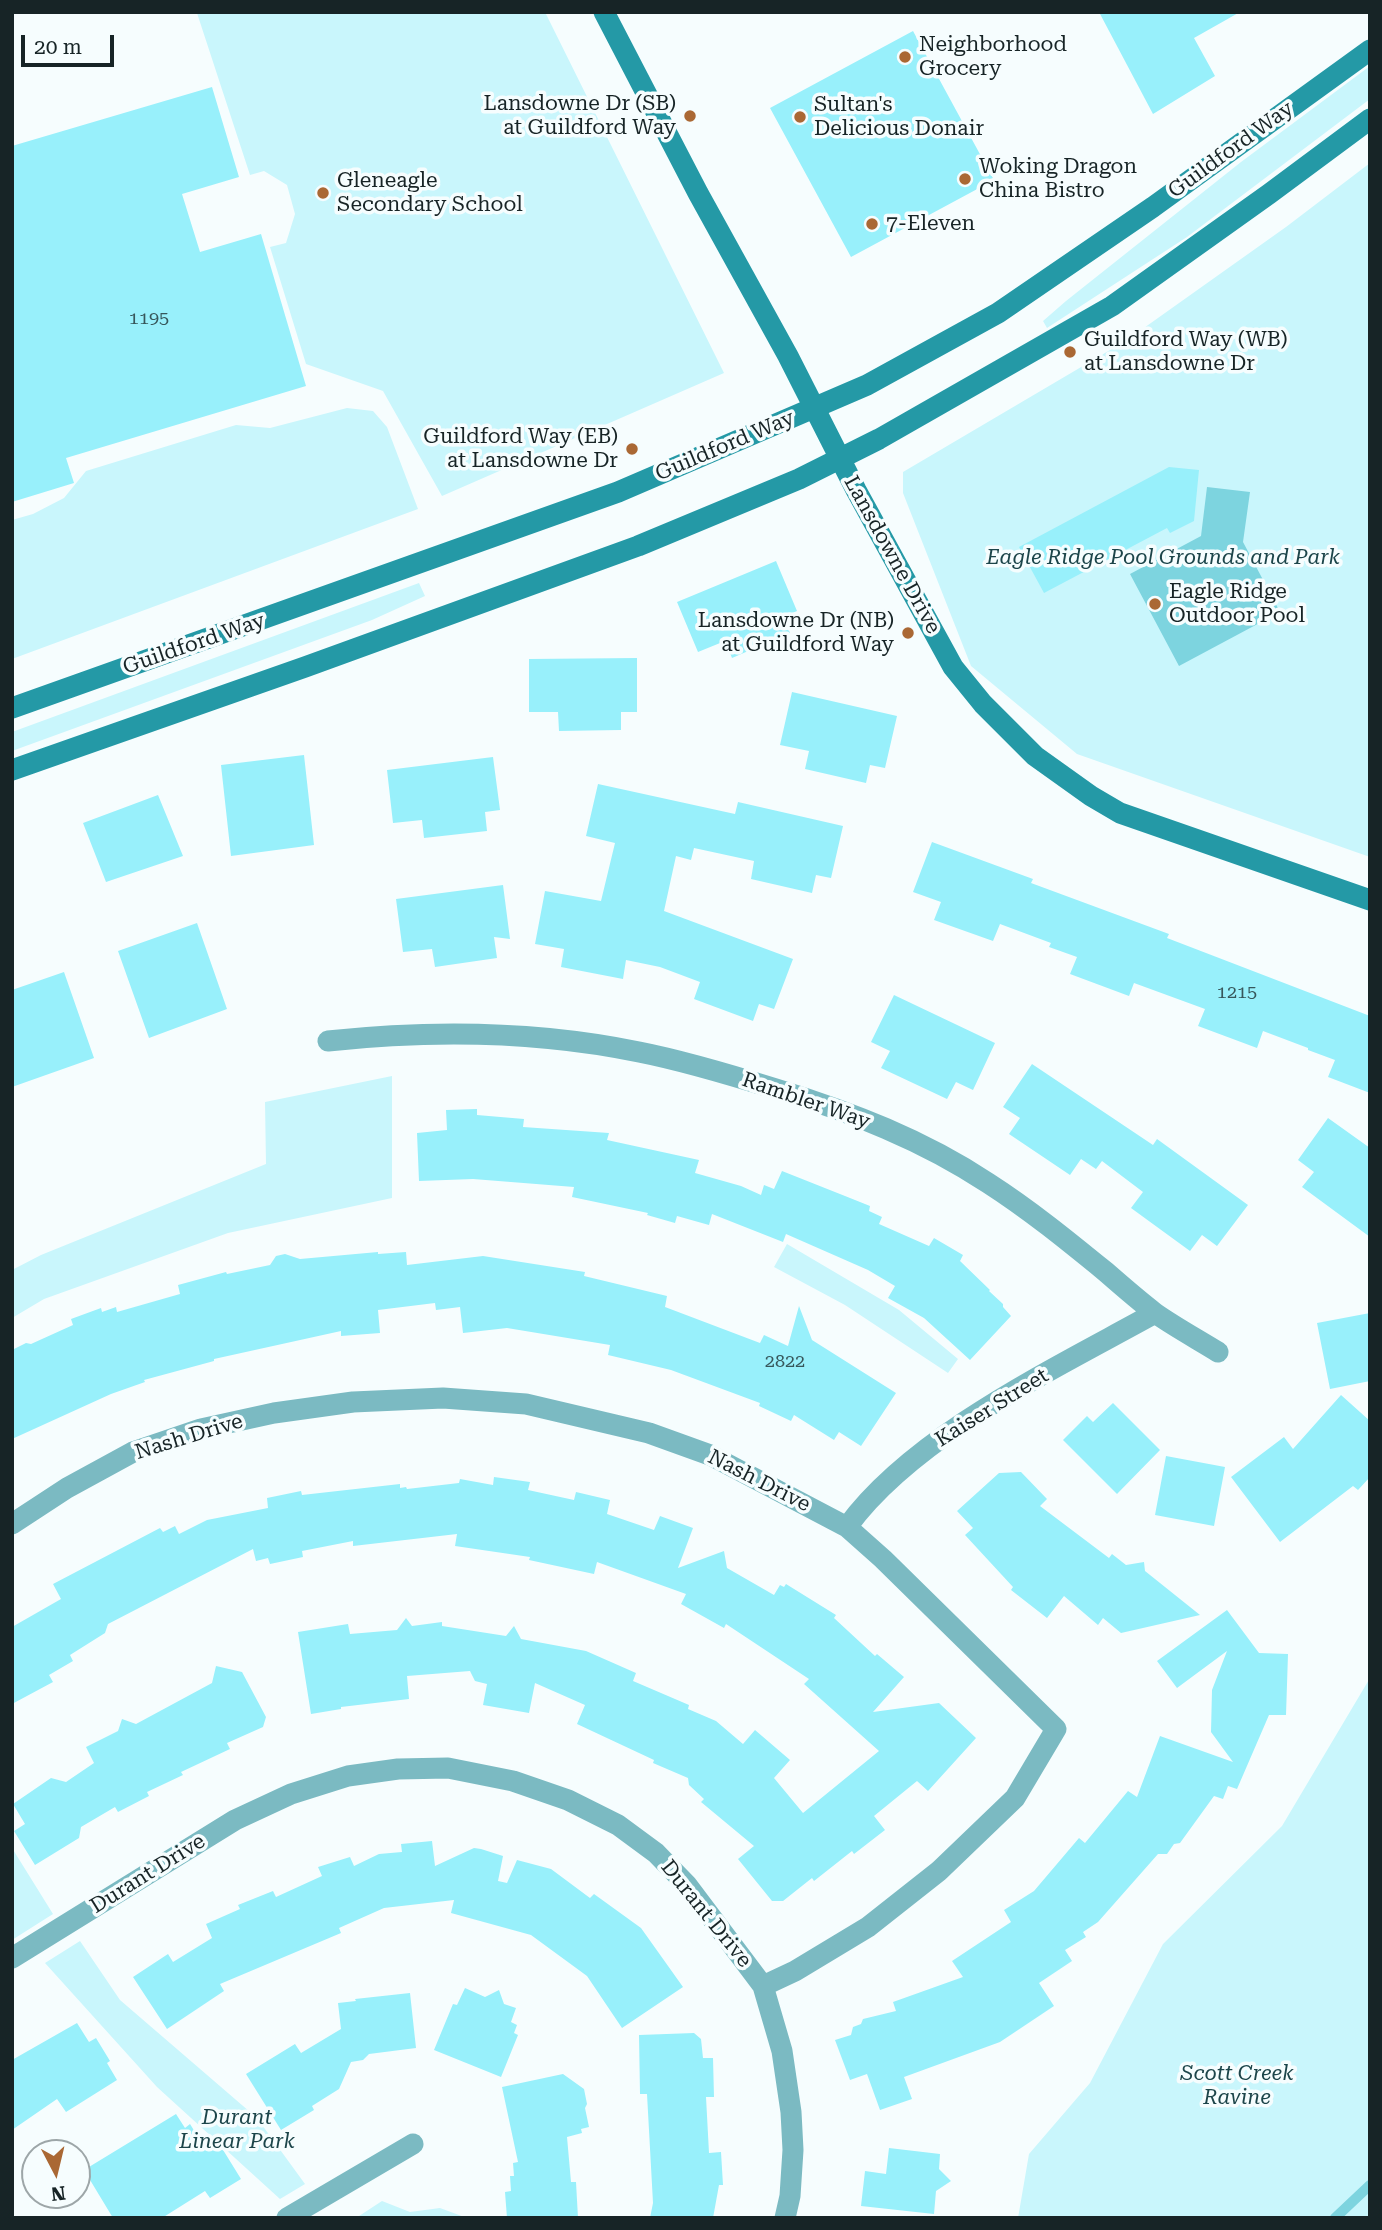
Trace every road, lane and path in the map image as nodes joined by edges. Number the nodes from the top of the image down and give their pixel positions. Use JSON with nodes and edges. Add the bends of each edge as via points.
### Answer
{"nodes":[{"id":1,"x":604,"y":12,"type":"edge"},
{"id":2,"x":1370,"y":50,"type":"edge"},
{"id":3,"x":1370,"y":119,"type":"edge"},
{"id":4,"x":814,"y":408,"type":"junction"},
{"id":5,"x":839,"y":459,"type":"junction"},
{"id":6,"x":12,"y":708,"type":"edge"},
{"id":7,"x":12,"y":770,"type":"edge"},
{"id":8,"x":1370,"y":900,"type":"edge"},
{"id":9,"x":328,"y":1041,"type":"dead end"},
{"id":10,"x":1156,"y":1313,"type":"junction"},
{"id":11,"x":1218,"y":1352,"type":"dead end"},
{"id":12,"x":12,"y":1524,"type":"edge"},
{"id":13,"x":847,"y":1527,"type":"junction"},
{"id":14,"x":12,"y":1958,"type":"edge"},
{"id":15,"x":763,"y":1986,"type":"junction"},
{"id":16,"x":413,"y":2144,"type":"dead end"},
{"id":17,"x":287,"y":2218,"type":"edge"},
{"id":18,"x":785,"y":2218,"type":"edge"}],
"edges":[{"from":1,"to":4,"type":"main road","name":"Lansdowne Drive"},
{"from":2,"to":4,"type":"main road","name":"Guildford Way","via":[[999,313],[867,385]]},
{"from":3,"to":5,"type":"main road","via":[[1112,306]]},
{"from":4,"to":5,"type":"main road","name":"Lansdowne Drive"},
{"from":4,"to":6,"type":"main road","name":"Guildford Way","via":[[618,492]]},
{"from":5,"to":7,"type":"main road","via":[[638,546]]},
{"from":5,"to":8,"type":"main road","name":"Lansdowne Drive","via":[[953,667],[1035,756],[1120,813]]},
{"from":9,"to":10,"type":"street","name":"Rambler Way","via":[[393,1034],[562,1041],[638,1052],[722,1072],[822,1103],[923,1145],[987,1182],[1046,1223]]},
{"from":10,"to":11,"type":"street","name":"Rambler Way"},
{"from":10,"to":13,"type":"street","name":"Kaiser Street","via":[[1013,1391],[957,1429],[911,1461]]},
{"from":12,"to":13,"type":"street","name":"Nash Drive","via":[[133,1452],[201,1429],[353,1402],[443,1398],[526,1404],[649,1433],[710,1455]]},
{"from":13,"to":15,"type":"street","name":"Nash Drive","via":[[1056,1729],[1015,1798],[939,1871],[868,1927]]},
{"from":14,"to":15,"type":"street","name":"Durant Drive","via":[[235,1820],[291,1794],[348,1776],[448,1768],[524,1785],[618,1825],[656,1853],[687,1885]]},
{"from":15,"to":18,"type":"street","name":"Durant Drive","via":[[782,2051],[791,2112],[793,2150]]},
{"from":16,"to":17,"type":"street"}]}
